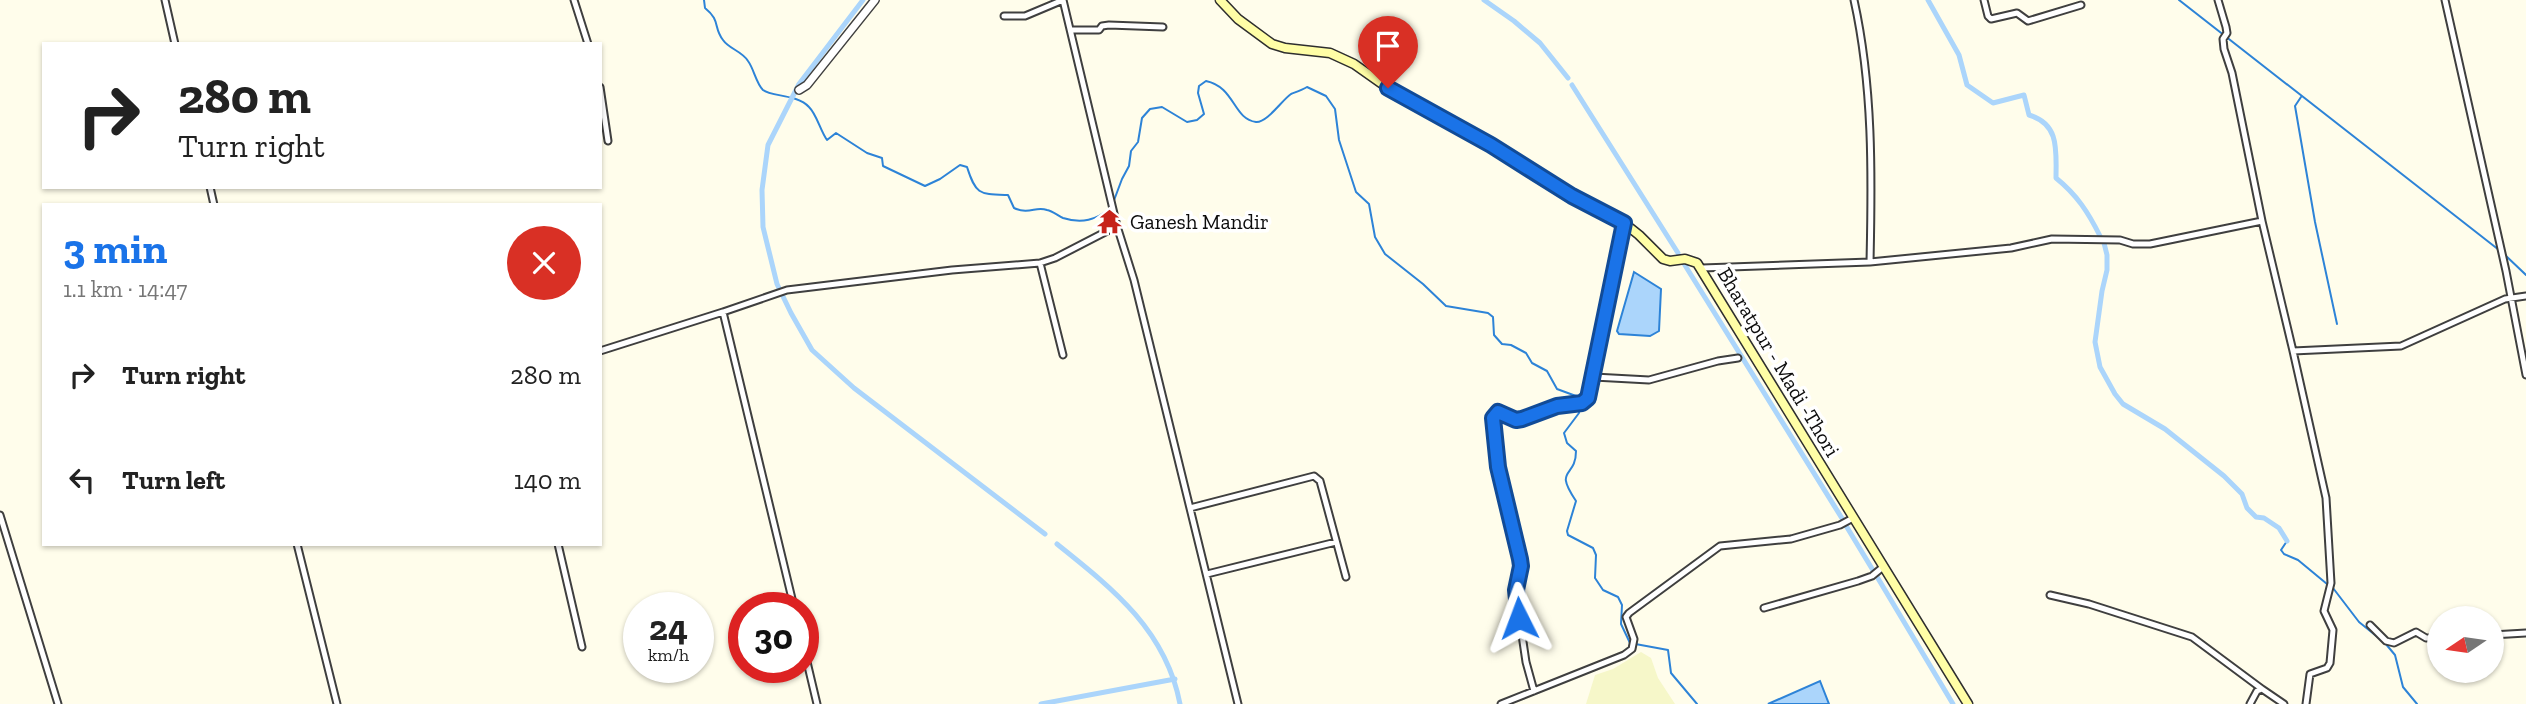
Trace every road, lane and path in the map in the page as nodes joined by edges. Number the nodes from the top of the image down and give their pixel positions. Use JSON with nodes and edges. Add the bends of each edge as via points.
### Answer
{"nodes":[{"id":1,"x":165,"y":0,"type":"edge"},
{"id":2,"x":574,"y":0,"type":"edge"},
{"id":3,"x":875,"y":0,"type":"edge"},
{"id":4,"x":1063,"y":0,"type":"edge"},
{"id":5,"x":1220,"y":0,"type":"edge"},
{"id":6,"x":1854,"y":0,"type":"edge"},
{"id":7,"x":1984,"y":0,"type":"edge"},
{"id":8,"x":2218,"y":0,"type":"edge"},
{"id":9,"x":2445,"y":0,"type":"edge"},
{"id":10,"x":2081,"y":5,"type":"dead end"},
{"id":11,"x":1004,"y":16,"type":"dead end"},
{"id":12,"x":1163,"y":27,"type":"dead end"},
{"id":13,"x":1071,"y":30,"type":"junction"},
{"id":14,"x":175,"y":42,"type":"edge"},
{"id":15,"x":587,"y":42,"type":"edge"},
{"id":16,"x":799,"y":90,"type":"dead end"},
{"id":17,"x":602,"y":100,"type":"edge"},
{"id":18,"x":608,"y":141,"type":"dead end"},
{"id":19,"x":2262,"y":221,"type":"junction"},
{"id":20,"x":1624,"y":223,"type":"junction"},
{"id":21,"x":1117,"y":226,"type":"junction"},
{"id":22,"x":1870,"y":262,"type":"junction"},
{"id":23,"x":1040,"y":263,"type":"junction"},
{"id":24,"x":1702,"y":268,"type":"junction"},
{"id":25,"x":2526,"y":296,"type":"edge"},
{"id":26,"x":2510,"y":298,"type":"junction"},
{"id":27,"x":723,"y":312,"type":"junction"},
{"id":28,"x":602,"y":350,"type":"edge"},
{"id":29,"x":2293,"y":351,"type":"junction"},
{"id":30,"x":1063,"y":355,"type":"dead end"},
{"id":31,"x":1738,"y":358,"type":"dead end"},
{"id":32,"x":2526,"y":375,"type":"edge"},
{"id":33,"x":1594,"y":377,"type":"junction"},
{"id":34,"x":1190,"y":509,"type":"junction"},
{"id":35,"x":0,"y":515,"type":"edge"},
{"id":36,"x":1853,"y":519,"type":"junction"},
{"id":37,"x":1336,"y":542,"type":"junction"},
{"id":38,"x":298,"y":546,"type":"edge"},
{"id":39,"x":558,"y":546,"type":"edge"},
{"id":40,"x":1883,"y":567,"type":"junction"},
{"id":41,"x":1207,"y":574,"type":"junction"},
{"id":42,"x":1346,"y":578,"type":"dead end"},
{"id":43,"x":790,"y":592,"type":"edge"},
{"id":44,"x":2050,"y":595,"type":"dead end"},
{"id":45,"x":1764,"y":608,"type":"dead end"},
{"id":46,"x":2370,"y":625,"type":"dead end"},
{"id":47,"x":2526,"y":633,"type":"edge"},
{"id":48,"x":2504,"y":634,"type":"edge"},
{"id":49,"x":2427,"y":638,"type":"edge"},
{"id":50,"x":582,"y":647,"type":"dead end"},
{"id":51,"x":812,"y":683,"type":"edge"},
{"id":52,"x":2262,"y":689,"type":"junction"},
{"id":53,"x":1534,"y":691,"type":"junction"},
{"id":54,"x":58,"y":704,"type":"edge"},
{"id":55,"x":337,"y":704,"type":"edge"},
{"id":56,"x":817,"y":704,"type":"edge"},
{"id":57,"x":1238,"y":704,"type":"edge"},
{"id":58,"x":1501,"y":704,"type":"edge"},
{"id":59,"x":1968,"y":704,"type":"edge"},
{"id":60,"x":2250,"y":704,"type":"edge"},
{"id":61,"x":2284,"y":704,"type":"edge"},
{"id":62,"x":2306,"y":704,"type":"edge"}],
"edges":[{"from":1,"to":14,"type":"street"},
{"from":2,"to":15,"type":"street"},
{"from":3,"to":16,"type":"street"},
{"from":4,"to":11,"type":"street","via":[[1025,16]]},
{"from":4,"to":13,"type":"street"},
{"from":5,"to":20,"type":"main road","name":"Bharatpur - Madi -Thori","via":[[1272,44],[1336,54]]},
{"from":6,"to":22,"type":"street","via":[[1864,54],[1873,166]]},
{"from":7,"to":10,"type":"street","via":[[1992,19],[2017,13],[2028,21]]},
{"from":8,"to":19,"type":"street"},
{"from":9,"to":26,"type":"street"},
{"from":12,"to":13,"type":"street","via":[[1109,25],[1099,30]]},
{"from":13,"to":21,"type":"street"},
{"from":17,"to":18,"type":"street"},
{"from":19,"to":22,"type":"street","via":[[2150,244],[2052,239],[2011,248]]},
{"from":19,"to":29,"type":"street"},
{"from":20,"to":24,"type":"main road","name":"Bharatpur - Madi -Thori","via":[[1663,259],[1691,260]]},
{"from":20,"to":33,"type":"street"},
{"from":21,"to":23,"type":"street"},
{"from":21,"to":34,"type":"street"},
{"from":22,"to":24,"type":"street"},
{"from":23,"to":27,"type":"street","via":[[780,292]]},
{"from":23,"to":30,"type":"street"},
{"from":24,"to":36,"type":"main road","name":"Bharatpur - Madi -Thori"},
{"from":25,"to":26,"type":"street"},
{"from":26,"to":29,"type":"street","via":[[2402,346]]},
{"from":26,"to":32,"type":"street"},
{"from":27,"to":28,"type":"street"},
{"from":27,"to":43,"type":"street"},
{"from":29,"to":62,"type":"street","via":[[2326,498],[2330,544],[2331,583],[2324,611],[2333,630],[2330,663],[2310,674]]},
{"from":31,"to":33,"type":"street","via":[[1649,380]]},
{"from":33,"to":53,"type":"street","via":[[1582,403],[1557,406],[1522,419],[1498,412],[1493,418],[1498,467],[1520,559],[1517,601]]},
{"from":34,"to":37,"type":"street","via":[[1314,476],[1320,481]]},
{"from":34,"to":41,"type":"street"},
{"from":35,"to":54,"type":"street"},
{"from":36,"to":40,"type":"main road","name":"Bharatpur - Madi -Thori"},
{"from":36,"to":53,"type":"street","via":[[1791,539],[1720,546],[1629,613],[1632,649]]},
{"from":37,"to":41,"type":"street"},
{"from":37,"to":42,"type":"street"},
{"from":38,"to":55,"type":"street"},
{"from":39,"to":50,"type":"street"},
{"from":40,"to":45,"type":"street","via":[[1858,581]]},
{"from":40,"to":59,"type":"main road","name":"Bharatpur - Madi -Thori"},
{"from":41,"to":57,"type":"street"},
{"from":44,"to":52,"type":"street","via":[[2192,636]]},
{"from":46,"to":49,"type":"street","via":[[2386,641],[2395,643],[2416,632]]},
{"from":47,"to":48,"type":"street"},
{"from":51,"to":56,"type":"street"},
{"from":52,"to":60,"type":"street"},
{"from":52,"to":61,"type":"street"},
{"from":53,"to":58,"type":"street"}]}
